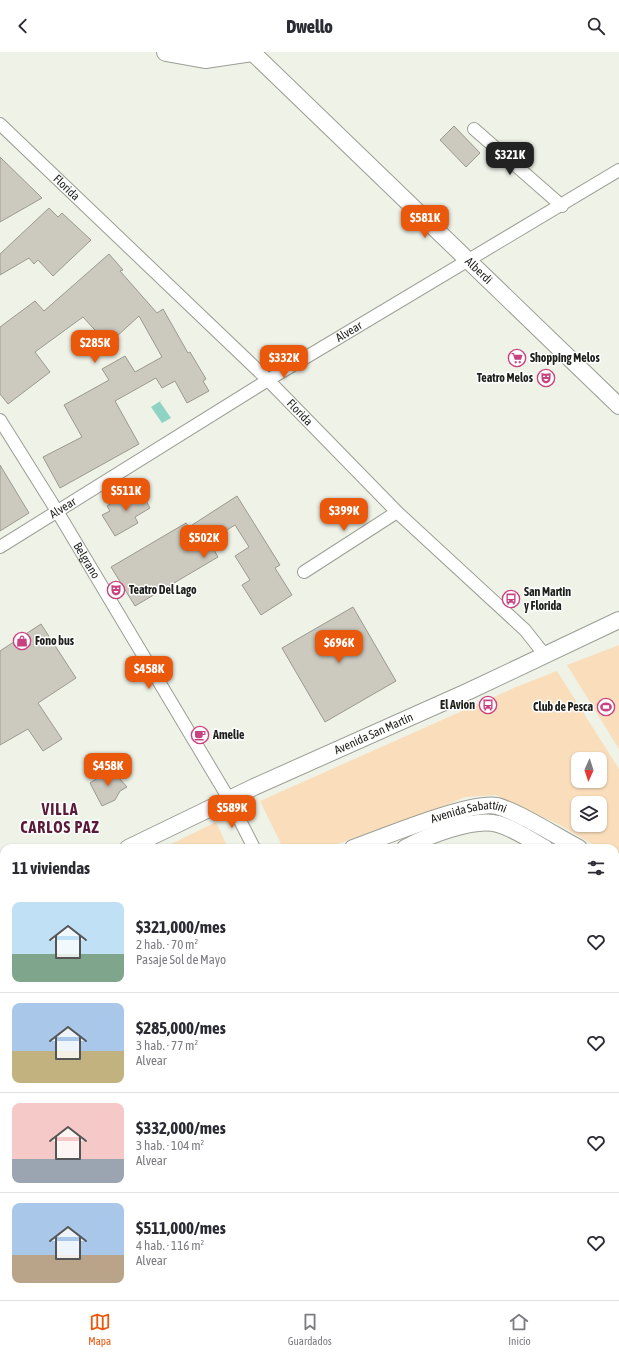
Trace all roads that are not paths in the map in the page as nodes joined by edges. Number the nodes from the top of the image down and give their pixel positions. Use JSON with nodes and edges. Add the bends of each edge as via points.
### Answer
{"nodes":[{"id":1,"x":166,"y":52,"type":"edge"},
{"id":2,"x":247,"y":52,"type":"edge"},
{"id":3,"x":0,"y":124,"type":"edge"},
{"id":4,"x":474,"y":129,"type":"dead end"},
{"id":5,"x":619,"y":170,"type":"edge"},
{"id":6,"x":562,"y":206,"type":"junction"},
{"id":7,"x":468,"y":261,"type":"junction"},
{"id":8,"x":268,"y":380,"type":"junction"},
{"id":9,"x":619,"y":406,"type":"edge"},
{"id":10,"x":0,"y":420,"type":"edge"},
{"id":11,"x":57,"y":511,"type":"junction"},
{"id":12,"x":397,"y":512,"type":"junction"},
{"id":13,"x":0,"y":547,"type":"edge"},
{"id":14,"x":304,"y":572,"type":"dead end"},
{"id":15,"x":619,"y":620,"type":"edge"},
{"id":16,"x":544,"y":654,"type":"junction"},
{"id":17,"x":229,"y":799,"type":"junction"},
{"id":18,"x":136,"y":844,"type":"edge"},
{"id":19,"x":252,"y":844,"type":"edge"},
{"id":20,"x":364,"y":844,"type":"edge"},
{"id":21,"x":413,"y":844,"type":"edge"},
{"id":22,"x":538,"y":844,"type":"edge"},
{"id":23,"x":571,"y":844,"type":"edge"}],
"edges":[{"from":1,"to":2,"type":"main road","via":[[205,58]]},
{"from":2,"to":7,"type":"main road","name":"Alberdi"},
{"from":3,"to":8,"type":"street","name":"Florida"},
{"from":4,"to":6,"type":"street"},
{"from":5,"to":6,"type":"street","name":"Alvear"},
{"from":6,"to":7,"type":"street","name":"Alvear"},
{"from":7,"to":8,"type":"street","name":"Alvear"},
{"from":7,"to":9,"type":"main road","name":"Alberdi"},
{"from":8,"to":11,"type":"street","name":"Alvear"},
{"from":8,"to":12,"type":"street","name":"Florida"},
{"from":10,"to":11,"type":"street","name":"Belgrano"},
{"from":11,"to":13,"type":"street","name":"Alvear"},
{"from":11,"to":17,"type":"street","name":"Belgrano"},
{"from":12,"to":14,"type":"street"},
{"from":12,"to":16,"type":"street","name":"Florida","via":[[526,630]]},
{"from":15,"to":16,"type":"main road","name":"Avenida San Martín"},
{"from":16,"to":17,"type":"main road","name":"Avenida San Martín","via":[[469,691]]},
{"from":17,"to":18,"type":"main road","name":"Avenida San Martín"},
{"from":17,"to":19,"type":"street","name":"Belgrano"},
{"from":20,"to":23,"type":"main road","name":"Avenida Sabattini","via":[[456,812],[490,805],[514,814]]},
{"from":21,"to":22,"type":"main road","name":"Avenida Sabattini","via":[[426,838],[482,823],[508,828]]}]}
